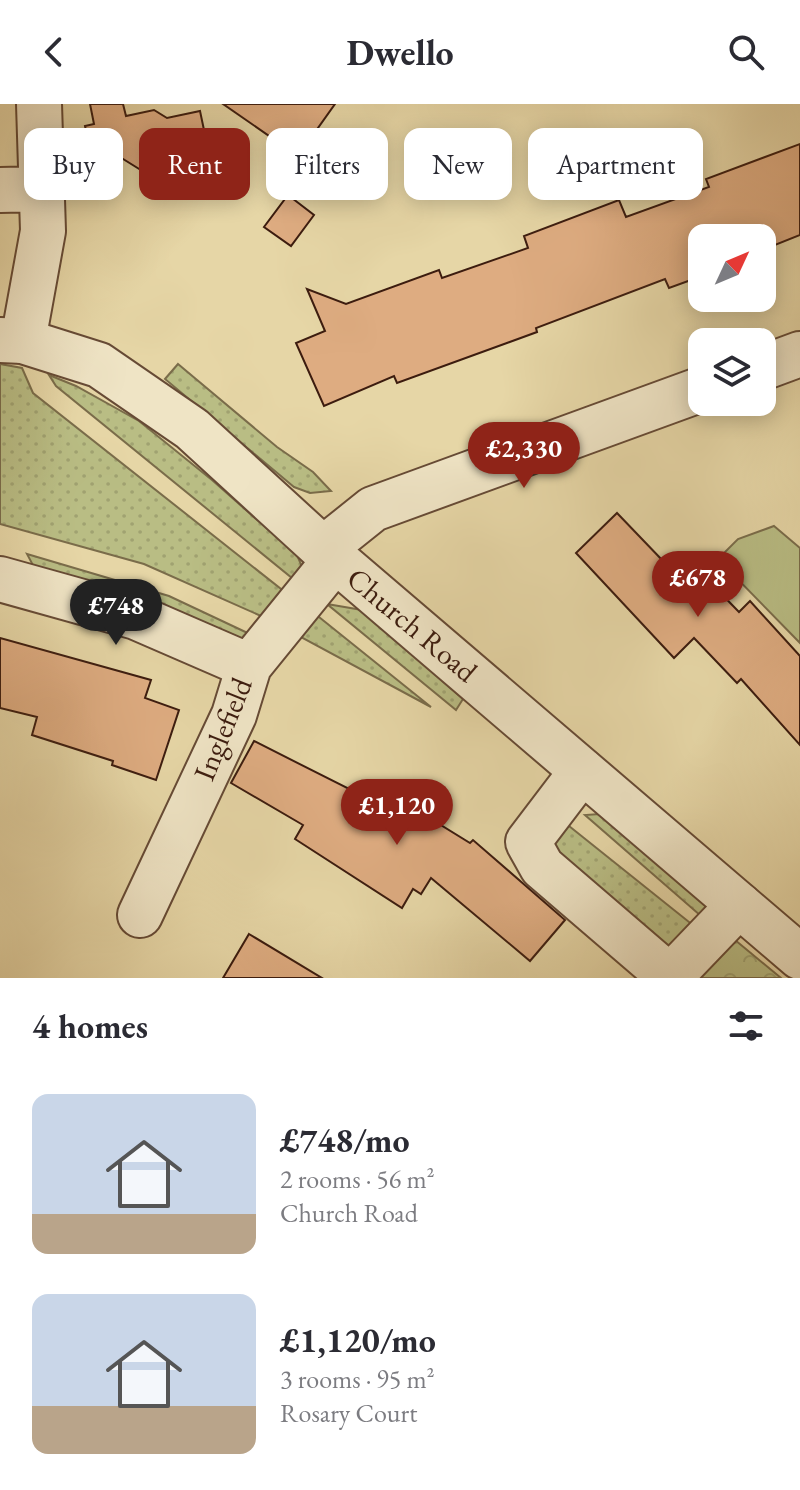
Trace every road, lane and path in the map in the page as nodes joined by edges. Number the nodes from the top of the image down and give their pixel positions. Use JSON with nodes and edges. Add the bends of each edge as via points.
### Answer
{"nodes":[{"id":1,"x":39,"y":104,"type":"edge"},
{"id":2,"x":40,"y":128,"type":"edge"},
{"id":3,"x":24,"y":189,"type":"edge"},
{"id":4,"x":0,"y":190,"type":"edge"},
{"id":5,"x":43,"y":200,"type":"edge"},
{"id":6,"x":12,"y":340,"type":"edge"},
{"id":7,"x":800,"y":354,"type":"edge"},
{"id":8,"x":776,"y":363,"type":"edge"},
{"id":9,"x":688,"y":394,"type":"edge"},
{"id":10,"x":329,"y":554,"type":"junction"},
{"id":11,"x":0,"y":579,"type":"edge"},
{"id":12,"x":249,"y":666,"type":"junction"},
{"id":13,"x":582,"y":771,"type":"junction"},
{"id":14,"x":739,"y":905,"type":"junction"},
{"id":15,"x":140,"y":915,"type":"dead end"},
{"id":16,"x":800,"y":957,"type":"edge"},
{"id":17,"x":669,"y":977,"type":"edge"}],
"edges":[{"from":1,"to":2,"type":"street"},
{"from":3,"to":4,"type":"street"},
{"from":5,"to":6,"type":"street","via":[[43,231]]},
{"from":6,"to":10,"type":"street","name":"Church Road","via":[[99,365],[136,388],[192,429]]},
{"from":7,"to":8,"type":"street"},
{"from":9,"to":10,"type":"street","name":"Inglefield","via":[[373,509]]},
{"from":10,"to":12,"type":"street","name":"Inglefield"},
{"from":10,"to":13,"type":"street","name":"Church Road"},
{"from":11,"to":12,"type":"street","via":[[136,617]]},
{"from":12,"to":15,"type":"street","name":"Inglefield","via":[[234,715]]},
{"from":13,"to":14,"type":"street","name":"Church Road"},
{"from":13,"to":17,"type":"street","via":[[528,842],[542,867]]},
{"from":14,"to":16,"type":"street","name":"Church Road"},
{"from":14,"to":17,"type":"street"}]}
